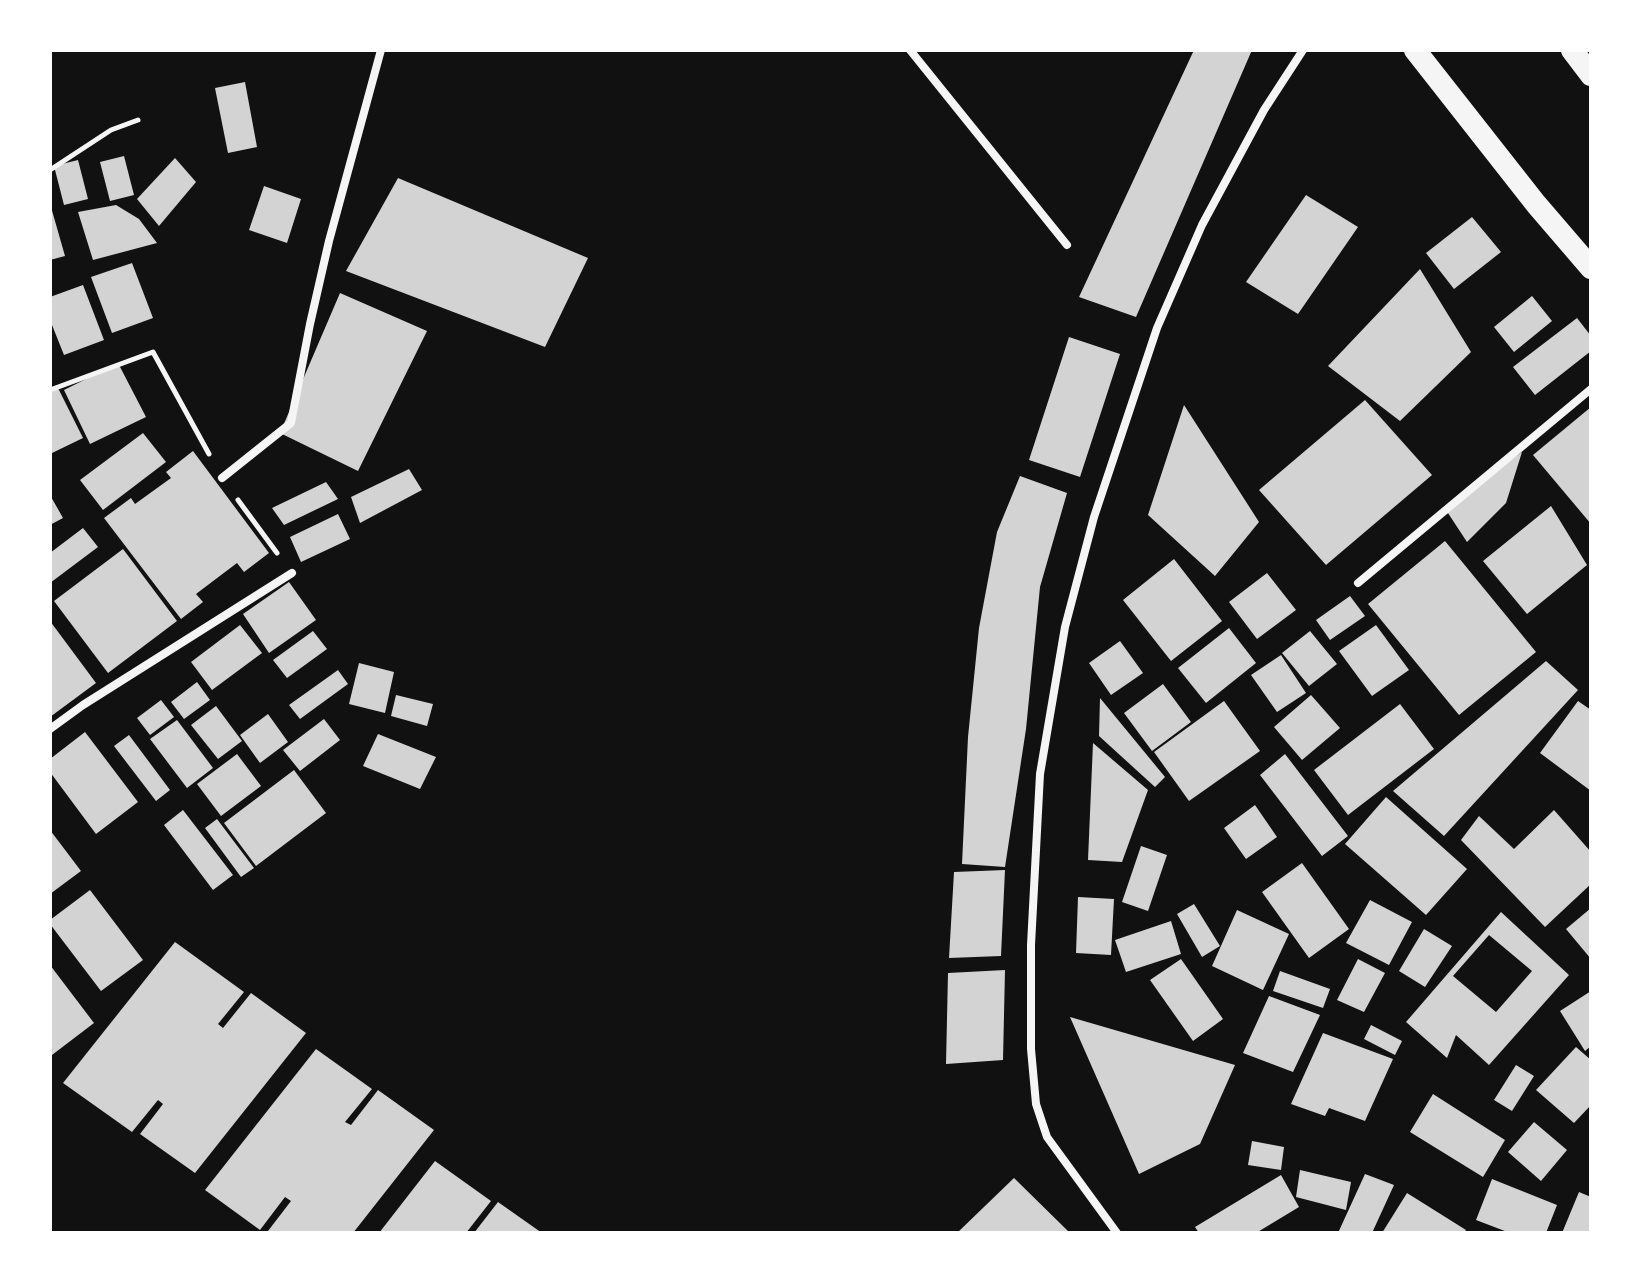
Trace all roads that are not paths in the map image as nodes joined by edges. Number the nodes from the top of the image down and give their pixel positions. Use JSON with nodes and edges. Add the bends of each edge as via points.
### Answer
{"nodes":[{"id":1,"x":381,"y":50,"type":"edge"},
{"id":2,"x":910,"y":50,"type":"edge"},
{"id":3,"x":1303,"y":50,"type":"edge"},
{"id":4,"x":1415,"y":50,"type":"edge"},
{"id":5,"x":1572,"y":50,"type":"edge"},
{"id":6,"x":1591,"y":75,"type":"edge"},
{"id":7,"x":1067,"y":245,"type":"dead end"},
{"id":8,"x":1591,"y":268,"type":"edge"},
{"id":9,"x":1591,"y":389,"type":"edge"},
{"id":10,"x":222,"y":478,"type":"road end"},
{"id":11,"x":292,"y":573,"type":"road end"},
{"id":12,"x":1358,"y":583,"type":"dead end"},
{"id":13,"x":50,"y":729,"type":"edge"},
{"id":14,"x":1117,"y":1233,"type":"edge"}],
"edges":[{"from":1,"to":10,"type":"street","via":[[329,241],[291,423]]},
{"from":2,"to":7,"type":"street"},
{"from":3,"to":14,"type":"street","via":[[1202,225],[1157,328],[1094,517],[1065,627],[1040,774],[1031,945],[1036,1104],[1047,1137]]},
{"from":4,"to":8,"type":"highway"},
{"from":5,"to":6,"type":"highway"},
{"from":9,"to":12,"type":"street"},
{"from":11,"to":13,"type":"street"}]}
